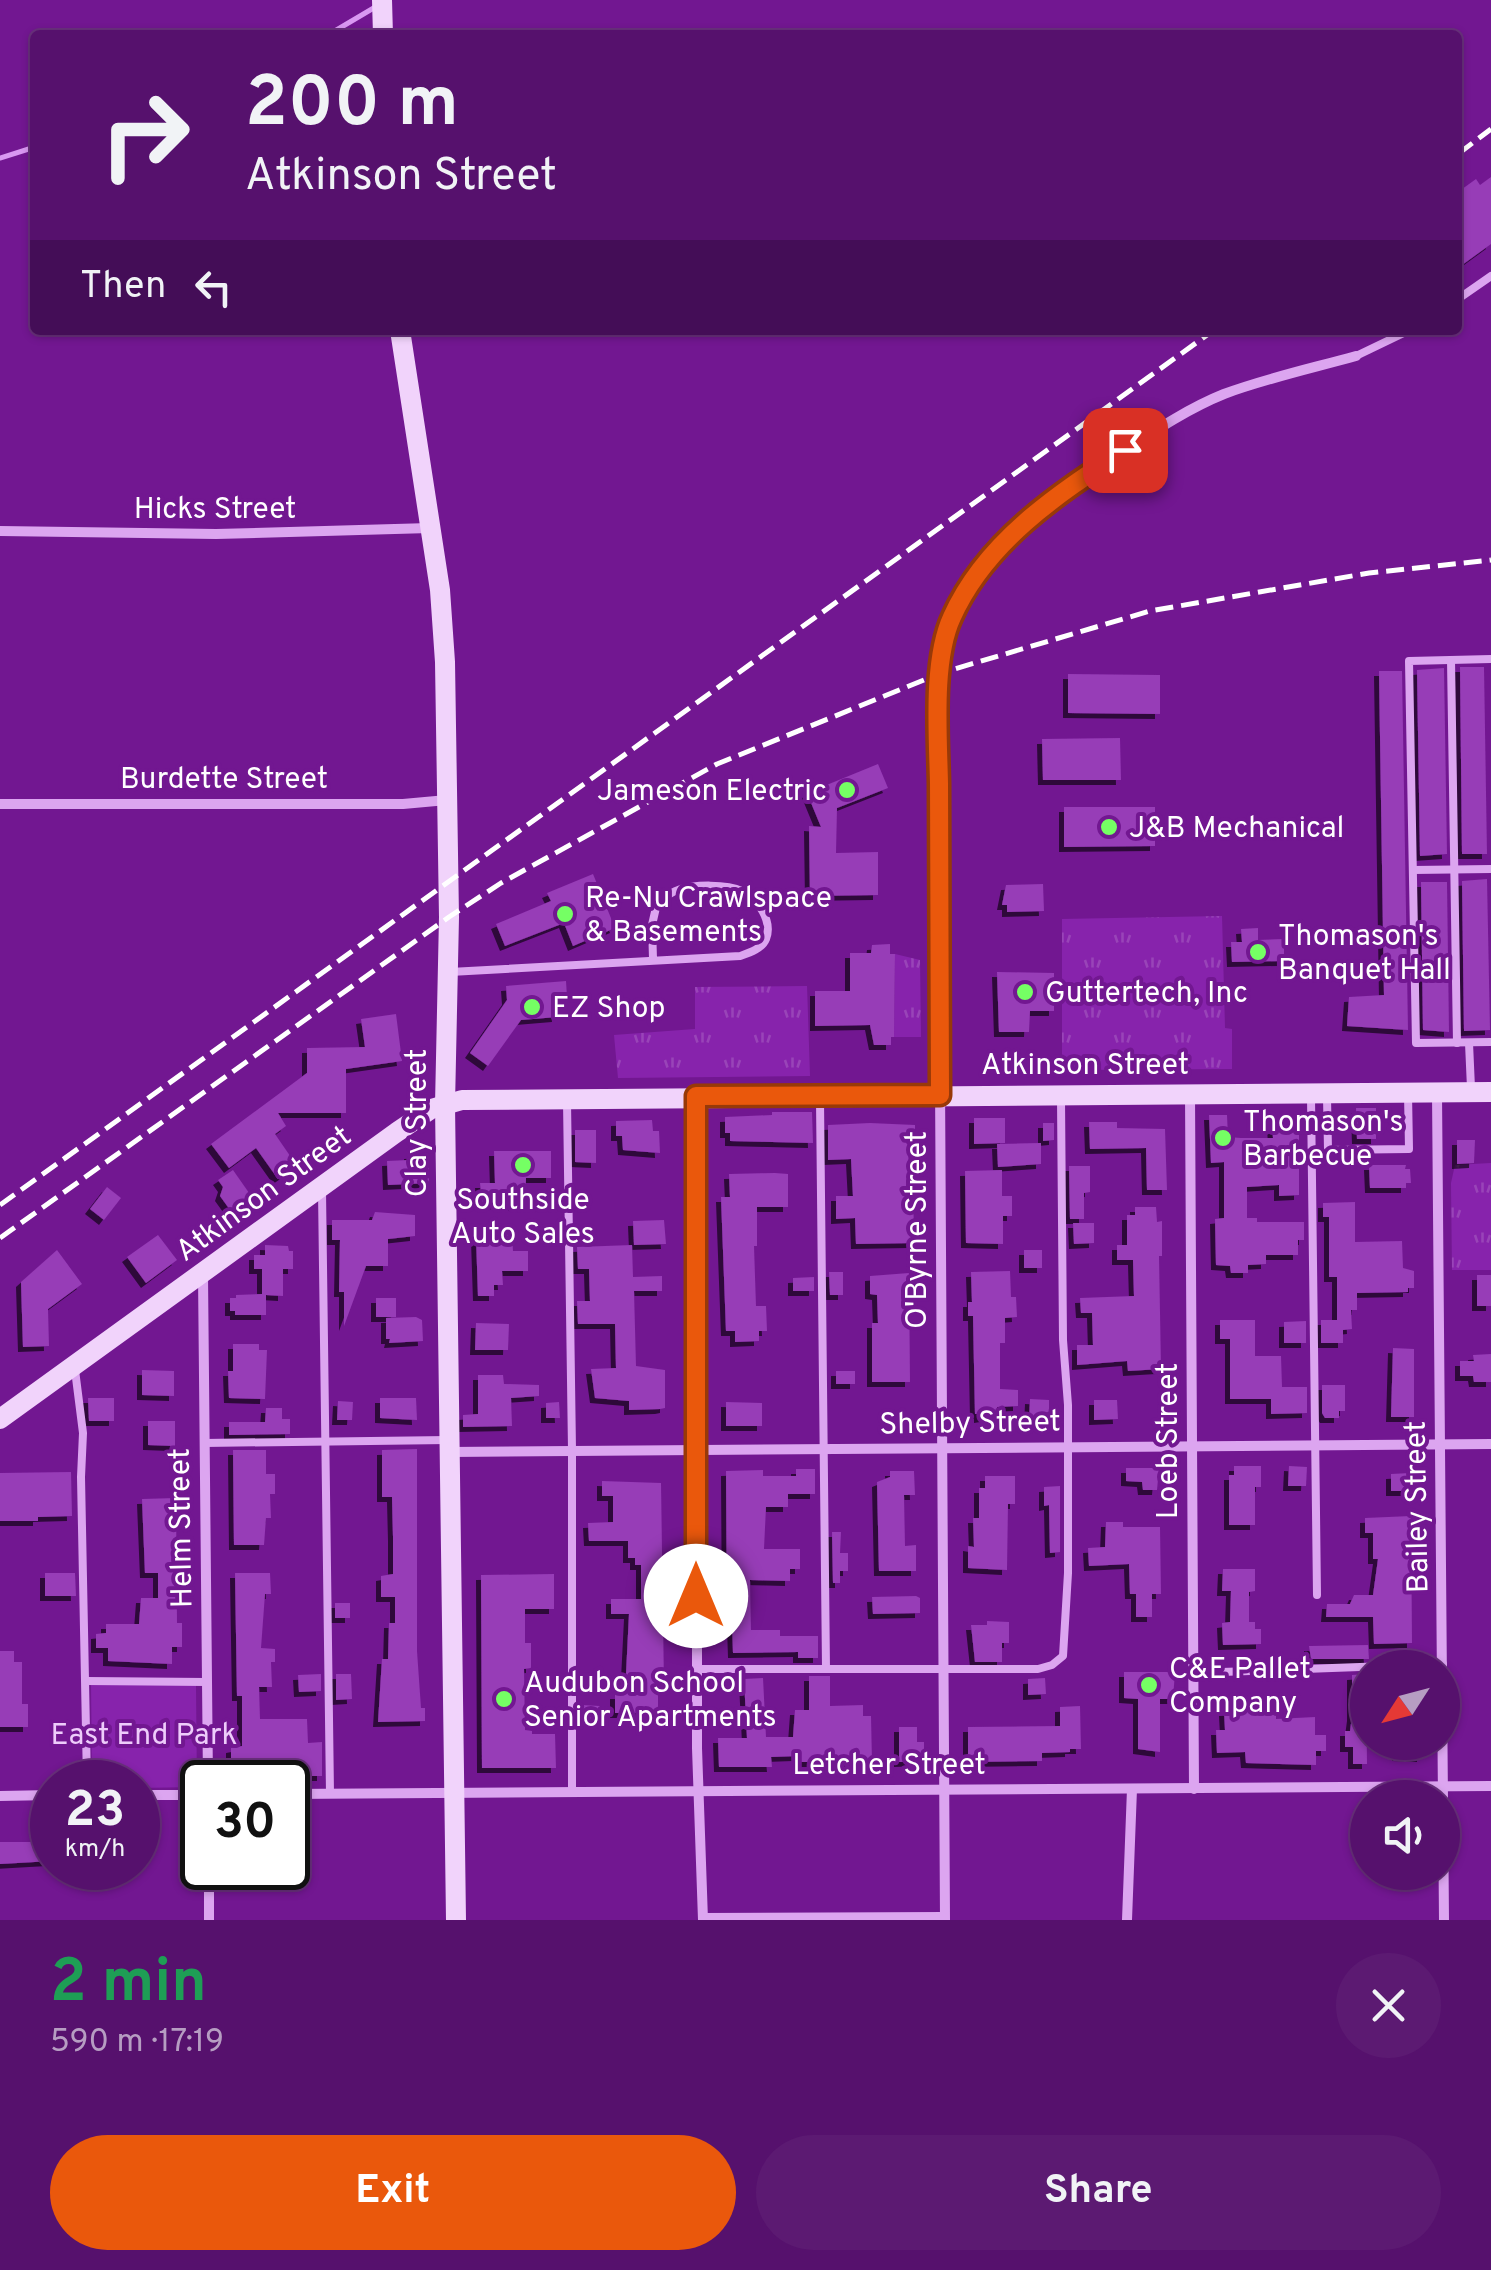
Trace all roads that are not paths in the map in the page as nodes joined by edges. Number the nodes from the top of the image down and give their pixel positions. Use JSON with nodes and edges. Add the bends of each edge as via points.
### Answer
{"nodes":[{"id":1,"x":382,"y":0,"type":"edge"},
{"id":2,"x":383,"y":30,"type":"edge"},
{"id":3,"x":1491,"y":276,"type":"edge"},
{"id":4,"x":1462,"y":296,"type":"edge"},
{"id":5,"x":401,"y":335,"type":"edge"},
{"id":6,"x":1400,"y":335,"type":"edge"},
{"id":7,"x":1356,"y":356,"type":"joint"},
{"id":8,"x":431,"y":528,"type":"junction"},
{"id":9,"x":0,"y":531,"type":"edge"},
{"id":10,"x":1491,"y":659,"type":"edge"},
{"id":11,"x":1451,"y":660,"type":"junction"},
{"id":12,"x":448,"y":800,"type":"junction"},
{"id":13,"x":0,"y":804,"type":"edge"},
{"id":14,"x":1491,"y":869,"type":"edge"},
{"id":15,"x":1413,"y":870,"type":"junction"},
{"id":16,"x":1454,"y":870,"type":"junction"},
{"id":17,"x":652,"y":959,"type":"junction"},
{"id":18,"x":446,"y":972,"type":"junction"},
{"id":19,"x":1491,"y":1042,"type":"edge"},
{"id":20,"x":1457,"y":1043,"type":"junction"},
{"id":21,"x":1469,"y":1043,"type":"junction"},
{"id":22,"x":1319,"y":1092,"type":"junction"},
{"id":23,"x":1481,"y":1092,"type":"edge"},
{"id":24,"x":1190,"y":1093,"type":"junction"},
{"id":25,"x":1408,"y":1093,"type":"junction"},
{"id":26,"x":1437,"y":1093,"type":"junction"},
{"id":27,"x":1061,"y":1094,"type":"junction"},
{"id":28,"x":940,"y":1095,"type":"junction"},
{"id":29,"x":696,"y":1096,"type":"junction"},
{"id":30,"x":820,"y":1096,"type":"junction"},
{"id":31,"x":567,"y":1101,"type":"junction"},
{"id":32,"x":445,"y":1105,"type":"junction"},
{"id":33,"x":322,"y":1187,"type":"junction"},
{"id":34,"x":202,"y":1274,"type":"junction"},
{"id":35,"x":74,"y":1366,"type":"junction"},
{"id":36,"x":0,"y":1419,"type":"edge"},
{"id":37,"x":325,"y":1442,"type":"junction"},
{"id":38,"x":204,"y":1443,"type":"junction"},
{"id":39,"x":1314,"y":1444,"type":"junction"},
{"id":40,"x":1440,"y":1444,"type":"junction"},
{"id":41,"x":1491,"y":1444,"type":"edge"},
{"id":42,"x":1068,"y":1445,"type":"junction"},
{"id":43,"x":1192,"y":1445,"type":"junction"},
{"id":44,"x":449,"y":1446,"type":"junction"},
{"id":45,"x":822,"y":1448,"type":"junction"},
{"id":46,"x":696,"y":1449,"type":"junction"},
{"id":47,"x":572,"y":1450,"type":"junction"},
{"id":48,"x":942,"y":1450,"type":"junction"},
{"id":49,"x":1317,"y":1595,"type":"dead end"},
{"id":50,"x":1443,"y":1650,"type":"edge"},
{"id":51,"x":1350,"y":1667,"type":"edge"},
{"id":52,"x":943,"y":1668,"type":"junction"},
{"id":53,"x":697,"y":1669,"type":"junction"},
{"id":54,"x":826,"y":1669,"type":"junction"},
{"id":55,"x":1193,"y":1673,"type":"junction"},
{"id":56,"x":86,"y":1680,"type":"junction"},
{"id":57,"x":207,"y":1682,"type":"junction"},
{"id":58,"x":87,"y":1760,"type":"edge"},
{"id":59,"x":208,"y":1760,"type":"edge"},
{"id":60,"x":1491,"y":1786,"type":"edge"},
{"id":61,"x":1460,"y":1787,"type":"edge"},
{"id":62,"x":1350,"y":1788,"type":"edge"},
{"id":63,"x":944,"y":1789,"type":"junction"},
{"id":64,"x":1132,"y":1789,"type":"junction"},
{"id":65,"x":1194,"y":1789,"type":"junction"},
{"id":66,"x":698,"y":1790,"type":"junction"},
{"id":67,"x":572,"y":1791,"type":"junction"},
{"id":68,"x":456,"y":1792,"type":"junction"},
{"id":69,"x":310,"y":1794,"type":"edge"},
{"id":70,"x":330,"y":1794,"type":"junction"},
{"id":71,"x":0,"y":1796,"type":"edge"},
{"id":72,"x":30,"y":1796,"type":"edge"},
{"id":73,"x":209,"y":1890,"type":"edge"},
{"id":74,"x":1444,"y":1890,"type":"edge"},
{"id":75,"x":703,"y":1918,"type":"edge"},
{"id":76,"x":944,"y":1918,"type":"edge"},
{"id":77,"x":831,"y":1919,"type":"edge"},
{"id":78,"x":209,"y":1920,"type":"edge"},
{"id":79,"x":456,"y":1920,"type":"edge"},
{"id":80,"x":1128,"y":1920,"type":"edge"},
{"id":81,"x":1444,"y":1920,"type":"edge"}],
"edges":[{"from":1,"to":2,"type":"street"},
{"from":3,"to":4,"type":"lane"},
{"from":5,"to":8,"type":"street","name":"Clay Street"},
{"from":6,"to":7,"type":"lane"},
{"from":7,"to":28,"type":"street","name":"O'Byrne Street","via":[[1228,393],[1154,432],[1042,506],[987,562],[957,606],[946,634],[938,747]]},
{"from":8,"to":9,"type":"street","name":"Hicks Street"},
{"from":8,"to":12,"type":"street","name":"Clay Street","via":[[445,662]]},
{"from":10,"to":11,"type":"lane"},
{"from":11,"to":15,"type":"lane","via":[[1409,660]]},
{"from":11,"to":16,"type":"lane"},
{"from":12,"to":13,"type":"street","name":"Burdette Street"},
{"from":12,"to":18,"type":"street","name":"Clay Street"},
{"from":14,"to":16,"type":"lane"},
{"from":15,"to":16,"type":"lane"},
{"from":15,"to":20,"type":"lane","via":[[1416,1043]]},
{"from":16,"to":20,"type":"lane"},
{"from":17,"to":17,"type":"lane","via":[[740,956],[766,939],[766,921],[758,903],[741,890],[677,890],[657,903]]},
{"from":17,"to":18,"type":"lane"},
{"from":18,"to":32,"type":"street","name":"Clay Street"},
{"from":19,"to":21,"type":"lane"},
{"from":20,"to":21,"type":"lane"},
{"from":21,"to":23,"type":"lane"},
{"from":22,"to":24,"type":"street","name":"Atkinson Street"},
{"from":22,"to":25,"type":"street","name":"Atkinson Street"},
{"from":22,"to":25,"type":"lane","via":[[1328,1150],[1409,1149]]},
{"from":22,"to":39,"type":"lane"},
{"from":23,"to":26,"type":"street","name":"Atkinson Street"},
{"from":24,"to":27,"type":"street","name":"Atkinson Street"},
{"from":24,"to":43,"type":"street","name":"Loeb Street"},
{"from":25,"to":26,"type":"street","name":"Atkinson Street"},
{"from":26,"to":40,"type":"street","name":"Bailey Street"},
{"from":27,"to":28,"type":"street","name":"Atkinson Street"},
{"from":27,"to":42,"type":"lane"},
{"from":28,"to":30,"type":"street","name":"Atkinson Street"},
{"from":28,"to":48,"type":"street","name":"O'Byrne Street"},
{"from":29,"to":30,"type":"street","name":"Atkinson Street"},
{"from":29,"to":31,"type":"street","name":"Atkinson Street"},
{"from":29,"to":46,"type":"street"},
{"from":30,"to":45,"type":"lane"},
{"from":31,"to":32,"type":"street","name":"Atkinson Street"},
{"from":31,"to":47,"type":"lane"},
{"from":32,"to":33,"type":"street","name":"Atkinson Street"},
{"from":32,"to":44,"type":"street","name":"Clay Street"},
{"from":33,"to":34,"type":"street","name":"Atkinson Street"},
{"from":33,"to":37,"type":"lane"},
{"from":34,"to":35,"type":"street","name":"Atkinson Street"},
{"from":34,"to":38,"type":"street","name":"Helm Street"},
{"from":35,"to":36,"type":"street","name":"Atkinson Street"},
{"from":35,"to":56,"type":"lane","via":[[83,1433]]},
{"from":37,"to":38,"type":"lane"},
{"from":37,"to":44,"type":"lane"},
{"from":37,"to":70,"type":"lane"},
{"from":38,"to":57,"type":"street","name":"Helm Street"},
{"from":39,"to":40,"type":"street","name":"Shelby Street"},
{"from":39,"to":43,"type":"street","name":"Shelby Street"},
{"from":39,"to":49,"type":"lane"},
{"from":40,"to":41,"type":"street","name":"Shelby Street"},
{"from":40,"to":50,"type":"street","name":"Bailey Street"},
{"from":42,"to":43,"type":"street","name":"Shelby Street"},
{"from":42,"to":48,"type":"street","name":"Shelby Street"},
{"from":42,"to":52,"type":"lane","via":[[1063,1656],[1038,1668]]},
{"from":43,"to":55,"type":"street","name":"Loeb Street"},
{"from":44,"to":47,"type":"street","name":"Shelby Street"},
{"from":44,"to":68,"type":"street","name":"Clay Street"},
{"from":45,"to":46,"type":"street","name":"Shelby Street"},
{"from":45,"to":48,"type":"street","name":"Shelby Street"},
{"from":45,"to":54,"type":"lane"},
{"from":46,"to":47,"type":"street","name":"Shelby Street"},
{"from":46,"to":53,"type":"street"},
{"from":47,"to":67,"type":"lane"},
{"from":48,"to":52,"type":"street","name":"O'Byrne Street"},
{"from":51,"to":55,"type":"lane"},
{"from":52,"to":54,"type":"lane"},
{"from":52,"to":63,"type":"street","name":"O'Byrne Street"},
{"from":53,"to":54,"type":"lane"},
{"from":53,"to":66,"type":"street"},
{"from":55,"to":65,"type":"street","name":"Loeb Street"},
{"from":56,"to":57,"type":"lane"},
{"from":56,"to":58,"type":"lane"},
{"from":57,"to":59,"type":"street","name":"Helm Street"},
{"from":60,"to":61,"type":"street","name":"Letcher Street"},
{"from":62,"to":65,"type":"street","name":"Letcher Street"},
{"from":63,"to":64,"type":"street","name":"Letcher Street"},
{"from":63,"to":66,"type":"street","name":"Letcher Street"},
{"from":63,"to":76,"type":"street","name":"O'Byrne Street"},
{"from":64,"to":65,"type":"street","name":"Letcher Street"},
{"from":64,"to":80,"type":"street"},
{"from":66,"to":67,"type":"street","name":"Letcher Street"},
{"from":66,"to":75,"type":"street"},
{"from":67,"to":68,"type":"street","name":"Letcher Street"},
{"from":68,"to":70,"type":"street","name":"Letcher Street"},
{"from":68,"to":79,"type":"street","name":"Clay Street"},
{"from":69,"to":70,"type":"street","name":"Letcher Street"},
{"from":71,"to":72,"type":"street"},
{"from":73,"to":78,"type":"street"},
{"from":74,"to":81,"type":"street","name":"Bailey Street"},
{"from":75,"to":77,"type":"lane"},
{"from":76,"to":77,"type":"lane"}]}
